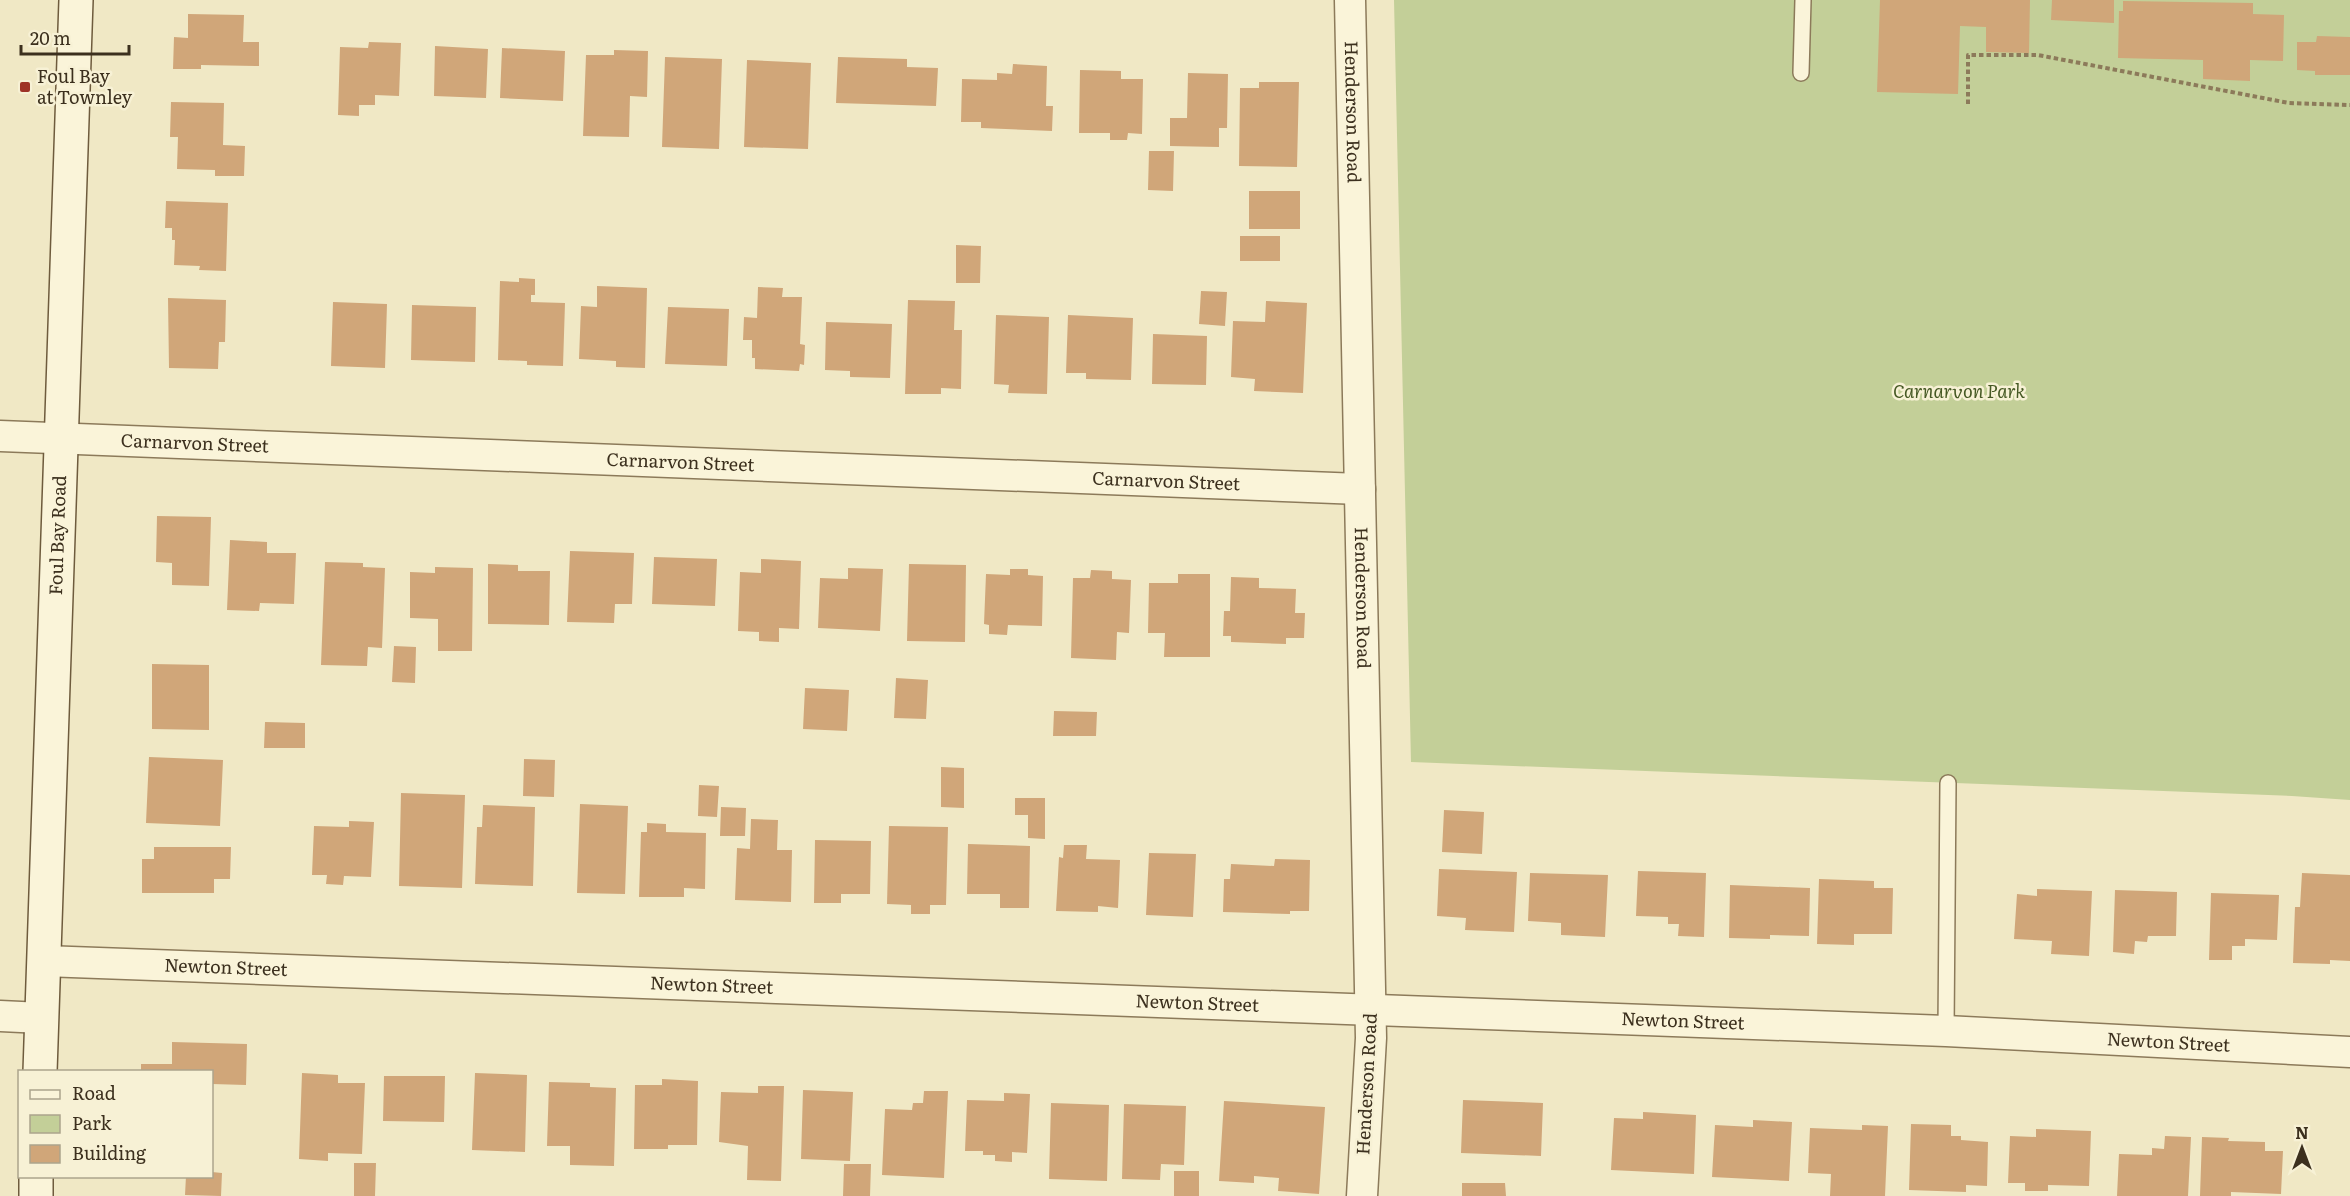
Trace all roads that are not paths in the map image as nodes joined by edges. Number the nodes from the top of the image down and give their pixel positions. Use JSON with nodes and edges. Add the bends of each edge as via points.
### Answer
{"nodes":[{"id":1,"x":76,"y":0,"type":"edge"},
{"id":2,"x":1350,"y":0,"type":"edge"},
{"id":3,"x":1803,"y":0,"type":"edge"},
{"id":4,"x":1801,"y":73,"type":"dead end"},
{"id":5,"x":0,"y":436,"type":"edge"},
{"id":6,"x":61,"y":437,"type":"junction"},
{"id":7,"x":1360,"y":489,"type":"junction"},
{"id":8,"x":1948,"y":783,"type":"dead end"},
{"id":9,"x":44,"y":961,"type":"junction"},
{"id":10,"x":1371,"y":1011,"type":"junction"},
{"id":11,"x":0,"y":1016,"type":"edge"},
{"id":12,"x":42,"y":1018,"type":"junction"},
{"id":13,"x":1946,"y":1031,"type":"junction"},
{"id":14,"x":2350,"y":1052,"type":"edge"},
{"id":15,"x":40,"y":1070,"type":"edge"},
{"id":16,"x":36,"y":1178,"type":"edge"},
{"id":17,"x":36,"y":1196,"type":"edge"},
{"id":18,"x":1362,"y":1196,"type":"edge"}],
"edges":[{"from":1,"to":6,"type":"main road","name":"Foul Bay Road"},
{"from":2,"to":7,"type":"street","name":"Henderson Road"},
{"from":3,"to":4,"type":"lane"},
{"from":5,"to":6,"type":"street","name":"Carnarvon Street"},
{"from":6,"to":7,"type":"street","name":"Carnarvon Street"},
{"from":6,"to":9,"type":"main road","name":"Foul Bay Road"},
{"from":7,"to":10,"type":"street","name":"Henderson Road"},
{"from":8,"to":13,"type":"lane"},
{"from":9,"to":10,"type":"street","name":"Newton Street"},
{"from":9,"to":12,"type":"main road","name":"Foul Bay Road"},
{"from":10,"to":13,"type":"street","name":"Newton Street"},
{"from":10,"to":18,"type":"street","name":"Henderson Road"},
{"from":11,"to":12,"type":"street"},
{"from":12,"to":15,"type":"main road","name":"Foul Bay Road"},
{"from":13,"to":14,"type":"street","name":"Newton Street"},
{"from":16,"to":17,"type":"main road"}]}
